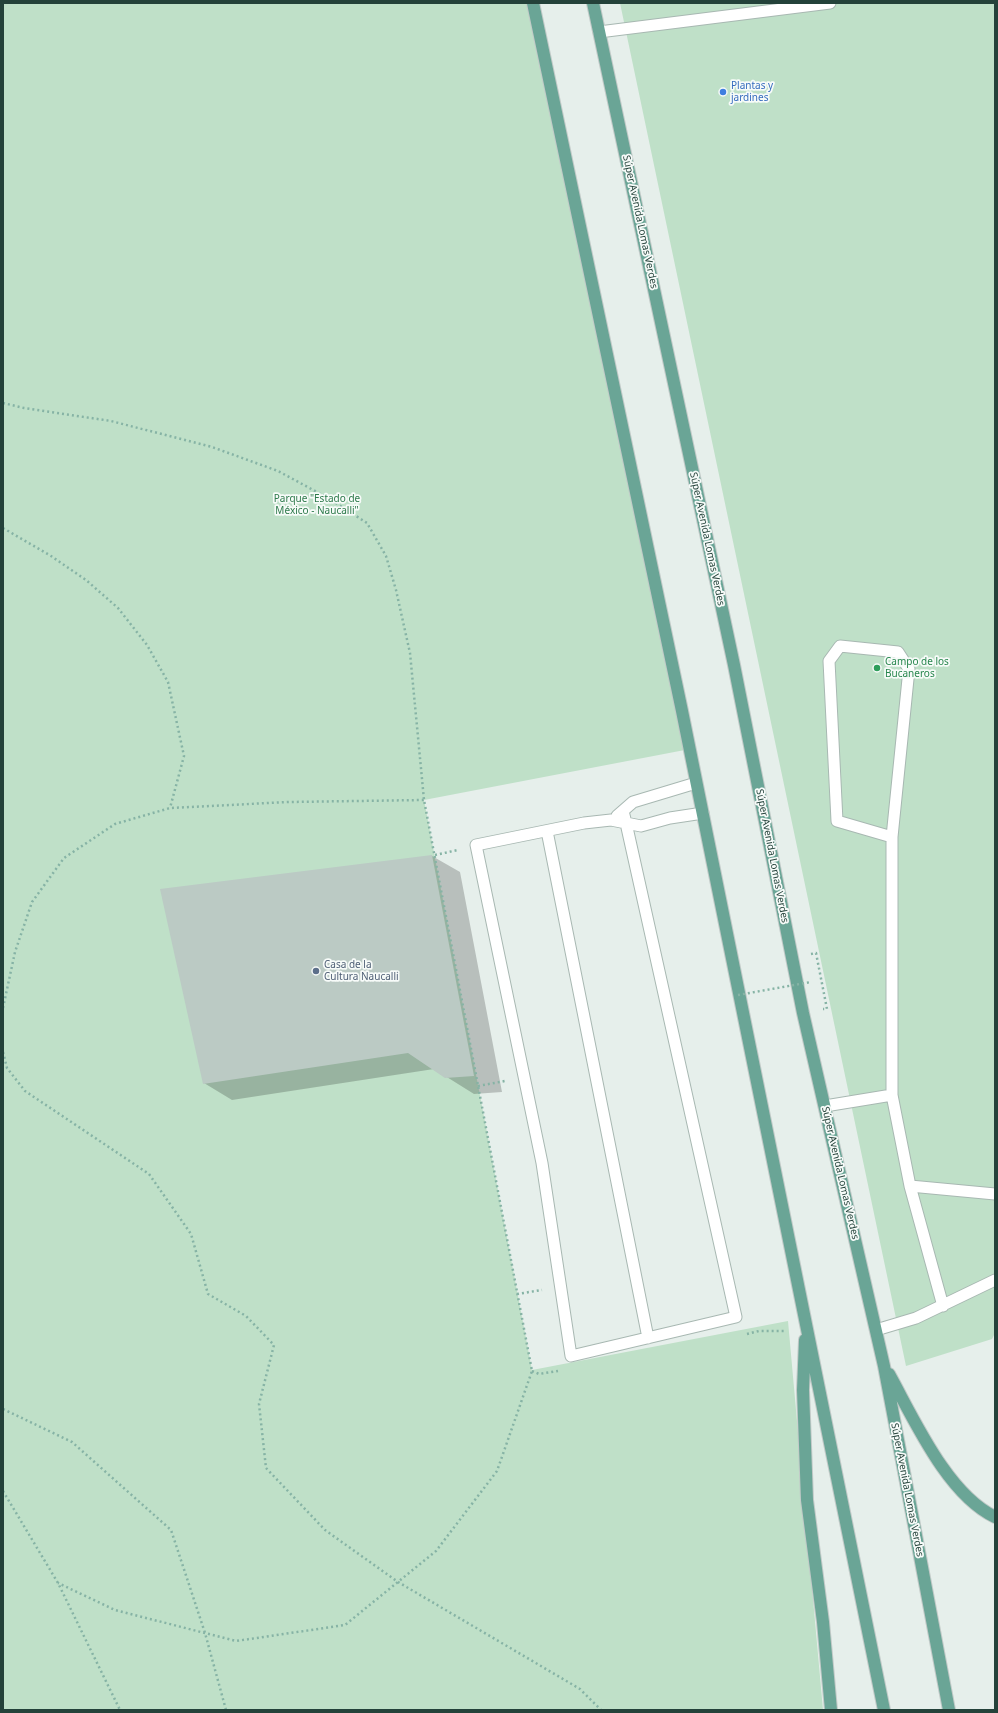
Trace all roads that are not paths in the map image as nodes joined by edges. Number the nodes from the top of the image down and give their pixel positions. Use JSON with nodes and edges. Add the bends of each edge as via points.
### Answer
{"nodes":[{"id":1,"x":533,"y":3,"type":"edge"},
{"id":2,"x":593,"y":3,"type":"edge"},
{"id":3,"x":830,"y":3,"type":"edge"},
{"id":4,"x":599,"y":32,"type":"junction"},
{"id":5,"x":696,"y":783,"type":"junction"},
{"id":6,"x":622,"y":811,"type":"junction"},
{"id":7,"x":703,"y":813,"type":"junction"},
{"id":8,"x":611,"y":820,"type":"junction"},
{"id":9,"x":626,"y":823,"type":"junction"},
{"id":10,"x":547,"y":831,"type":"junction"},
{"id":11,"x":892,"y":837,"type":"junction"},
{"id":12,"x":892,"y":1095,"type":"junction"},
{"id":13,"x":825,"y":1106,"type":"junction"},
{"id":14,"x":910,"y":1186,"type":"junction"},
{"id":15,"x":995,"y":1194,"type":"edge"},
{"id":16,"x":995,"y":1280,"type":"edge"},
{"id":17,"x":943,"y":1306,"type":"junction"},
{"id":18,"x":806,"y":1323,"type":"junction"},
{"id":19,"x":876,"y":1330,"type":"junction"},
{"id":20,"x":648,"y":1338,"type":"junction"},
{"id":21,"x":884,"y":1366,"type":"junction"},
{"id":22,"x":995,"y":1517,"type":"edge"},
{"id":23,"x":831,"y":1710,"type":"edge"},
{"id":24,"x":884,"y":1710,"type":"edge"},
{"id":25,"x":949,"y":1710,"type":"edge"}],
"edges":[{"from":1,"to":5,"type":"main road"},
{"from":2,"to":4,"type":"main road","name":"Súper Avenida Lomas Verdes"},
{"from":3,"to":4,"type":"lane"},
{"from":4,"to":13,"type":"main road","name":"Súper Avenida Lomas Verdes","via":[[734,665],[803,1013]]},
{"from":5,"to":6,"type":"lane","via":[[633,802]]},
{"from":5,"to":7,"type":"main road"},
{"from":6,"to":8,"type":"lane"},
{"from":6,"to":9,"type":"lane"},
{"from":7,"to":9,"type":"lane","via":[[641,826]]},
{"from":7,"to":18,"type":"main road"},
{"from":8,"to":9,"type":"lane"},
{"from":8,"to":10,"type":"lane"},
{"from":9,"to":20,"type":"lane","via":[[736,1317]]},
{"from":10,"to":20,"type":"lane"},
{"from":10,"to":20,"type":"lane","via":[[476,845],[542,1163],[571,1356]]},
{"from":11,"to":11,"type":"lane","via":[[909,669],[898,652],[840,646],[829,661],[837,821]]},
{"from":11,"to":12,"type":"lane"},
{"from":12,"to":13,"type":"lane"},
{"from":12,"to":14,"type":"lane"},
{"from":13,"to":19,"type":"main road","name":"Súper Avenida Lomas Verdes"},
{"from":14,"to":15,"type":"lane"},
{"from":14,"to":17,"type":"lane"},
{"from":16,"to":17,"type":"lane"},
{"from":17,"to":19,"type":"lane","via":[[916,1318]]},
{"from":18,"to":23,"type":"main road","via":[[803,1390],[807,1500],[823,1622]]},
{"from":18,"to":24,"type":"main road"},
{"from":19,"to":21,"type":"main road","name":"Súper Avenida Lomas Verdes"},
{"from":21,"to":22,"type":"main road","via":[[944,1471],[969,1499]]},
{"from":21,"to":25,"type":"main road","name":"Súper Avenida Lomas Verdes"}]}
